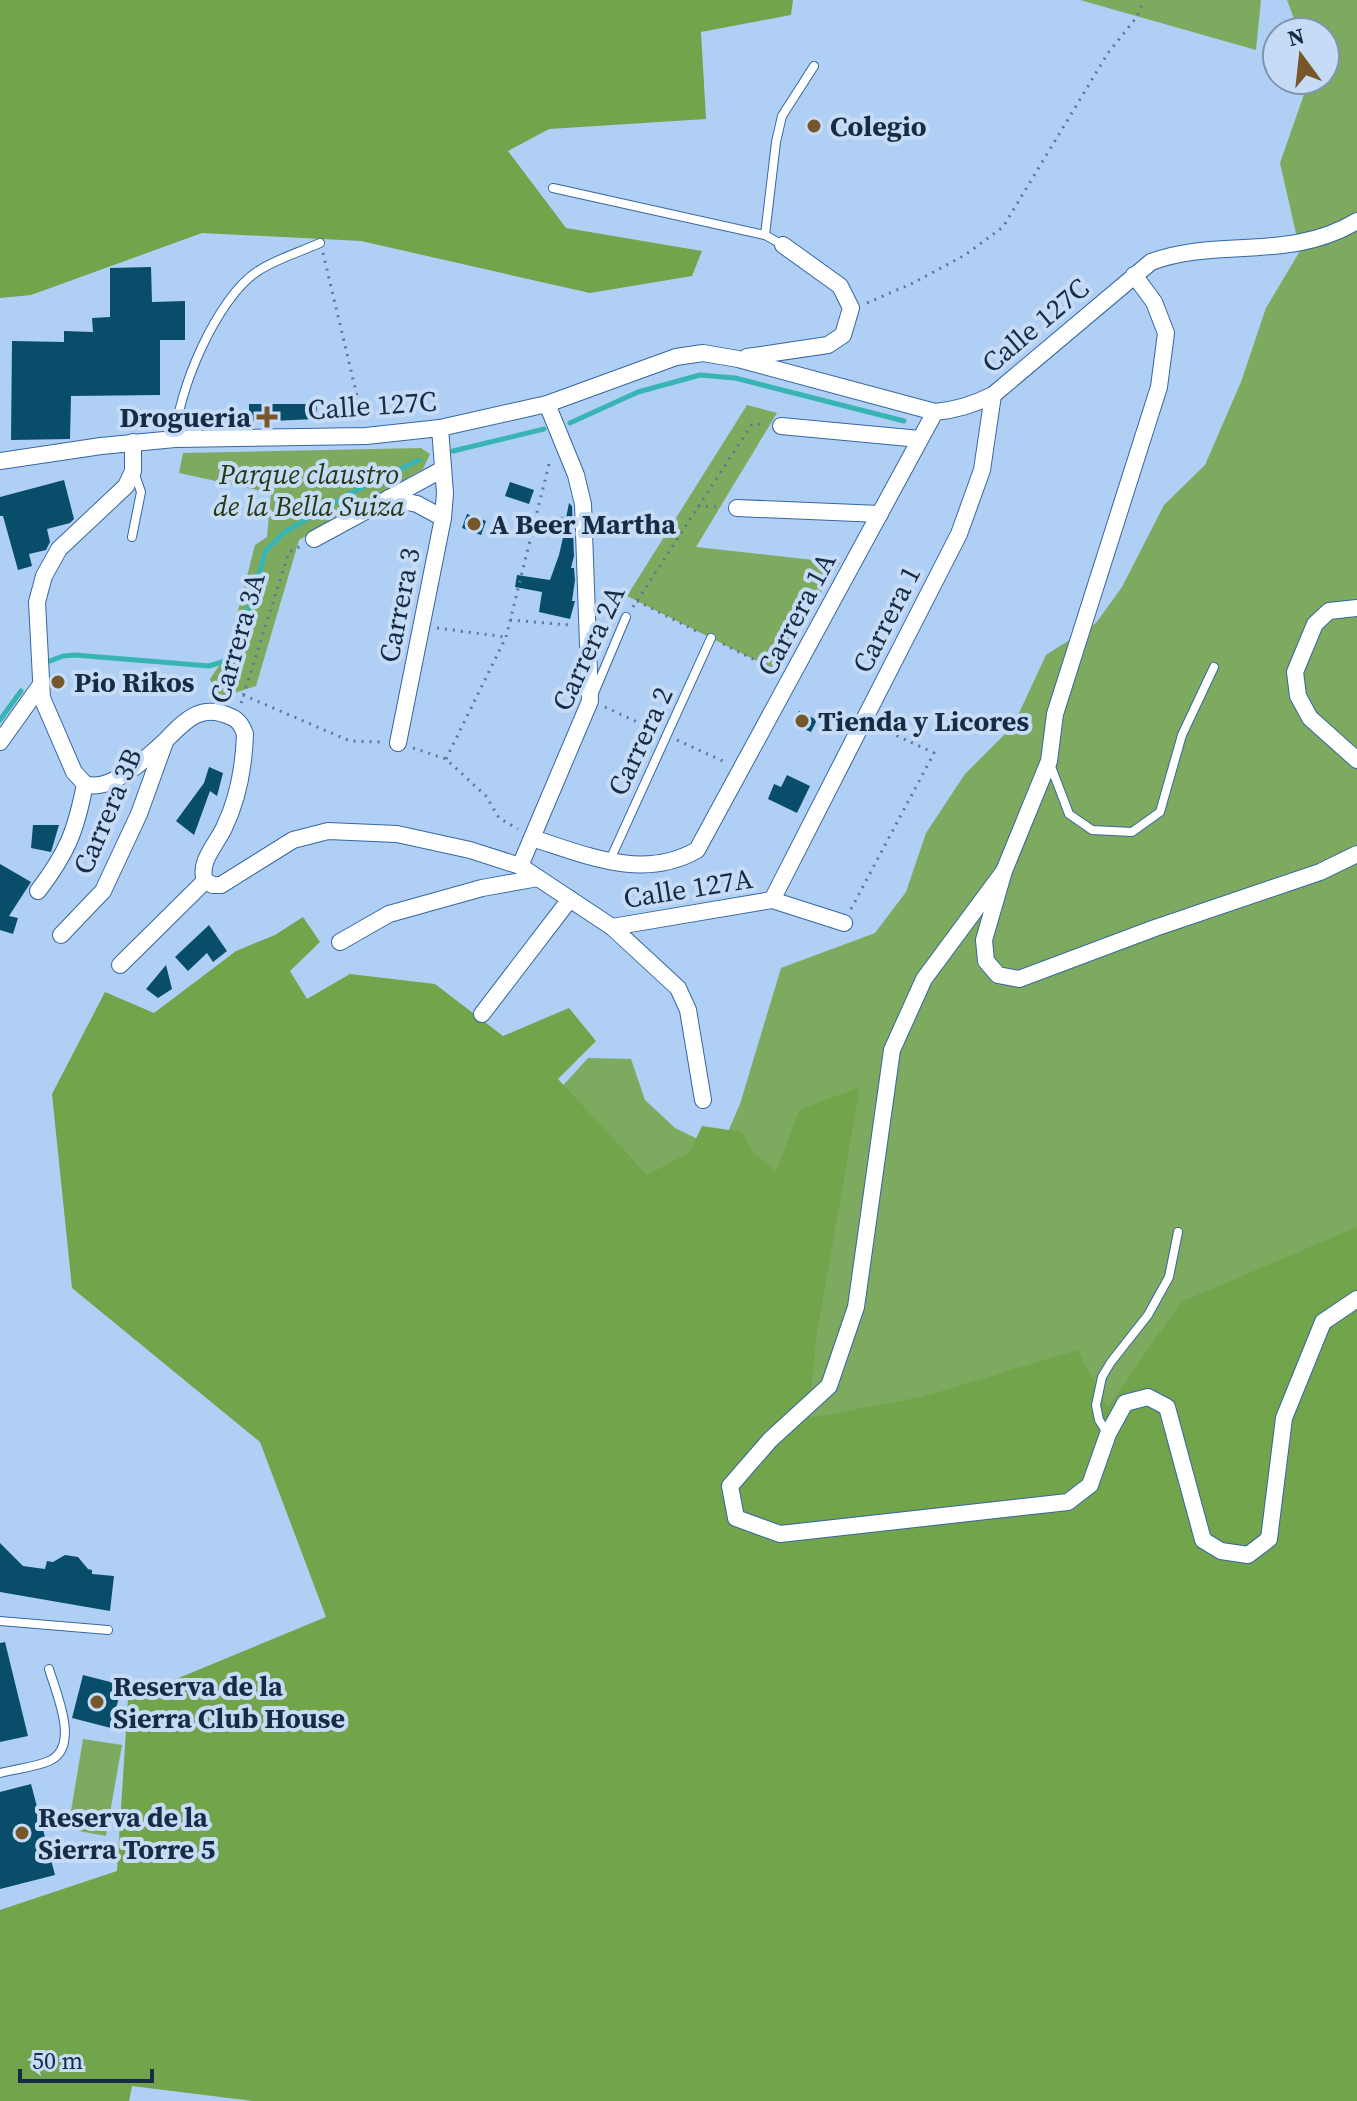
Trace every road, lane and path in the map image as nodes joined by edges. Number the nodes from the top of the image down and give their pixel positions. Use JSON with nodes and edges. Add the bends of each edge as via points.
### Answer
{"nodes":[{"id":1,"x":1144,"y":0,"type":"edge"},
{"id":2,"x":814,"y":66,"type":"dead end"},
{"id":3,"x":553,"y":188,"type":"dead end"},
{"id":4,"x":1357,"y":221,"type":"edge"},
{"id":5,"x":765,"y":235,"type":"junction"},
{"id":6,"x":320,"y":243,"type":"joint"},
{"id":7,"x":783,"y":245,"type":"joint"},
{"id":8,"x":1134,"y":275,"type":"junction"},
{"id":9,"x":851,"y":308,"type":"junction"},
{"id":10,"x":738,"y":359,"type":"junction"},
{"id":11,"x":993,"y":395,"type":"junction"},
{"id":12,"x":547,"y":404,"type":"junction"},
{"id":13,"x":935,"y":412,"type":"junction"},
{"id":14,"x":752,"y":424,"type":"dead end"},
{"id":15,"x":781,"y":426,"type":"dead end"},
{"id":16,"x":440,"y":428,"type":"junction"},
{"id":17,"x":366,"y":436,"type":"junction"},
{"id":18,"x":175,"y":439,"type":"junction"},
{"id":19,"x":920,"y":439,"type":"junction"},
{"id":20,"x":133,"y":442,"type":"junction"},
{"id":21,"x":567,"y":452,"type":"junction"},
{"id":22,"x":0,"y":461,"type":"edge"},
{"id":23,"x":443,"y":469,"type":"junction"},
{"id":24,"x":133,"y":471,"type":"junction"},
{"id":25,"x":389,"y":498,"type":"junction"},
{"id":26,"x":698,"y":506,"type":"junction"},
{"id":27,"x":737,"y":508,"type":"joint"},
{"id":28,"x":880,"y":514,"type":"junction"},
{"id":29,"x":443,"y":518,"type":"junction"},
{"id":30,"x":132,"y":537,"type":"dead end"},
{"id":31,"x":314,"y":539,"type":"joint"},
{"id":32,"x":1357,"y":608,"type":"edge"},
{"id":33,"x":626,"y":617,"type":"joint"},
{"id":34,"x":510,"y":620,"type":"junction"},
{"id":35,"x":422,"y":626,"type":"junction"},
{"id":36,"x":588,"y":626,"type":"junction"},
{"id":37,"x":506,"y":637,"type":"junction"},
{"id":38,"x":711,"y":638,"type":"dead end"},
{"id":39,"x":1214,"y":667,"type":"dead end"},
{"id":40,"x":40,"y":686,"type":"junction"},
{"id":41,"x":590,"y":701,"type":"junction"},
{"id":42,"x":236,"y":718,"type":"junction"},
{"id":43,"x":864,"y":721,"type":"junction"},
{"id":44,"x":165,"y":740,"type":"junction"},
{"id":45,"x":0,"y":742,"type":"edge"},
{"id":46,"x":398,"y":743,"type":"dead end"},
{"id":47,"x":446,"y":759,"type":"dead end"},
{"id":48,"x":1357,"y":760,"type":"edge"},
{"id":49,"x":1049,"y":761,"type":"junction"},
{"id":50,"x":85,"y":784,"type":"junction"},
{"id":51,"x":532,"y":838,"type":"junction"},
{"id":52,"x":1357,"y":854,"type":"edge"},
{"id":53,"x":609,"y":863,"type":"junction"},
{"id":54,"x":520,"y":866,"type":"junction"},
{"id":55,"x":1004,"y":871,"type":"junction"},
{"id":56,"x":538,"y":878,"type":"junction"},
{"id":57,"x":205,"y":881,"type":"junction"},
{"id":58,"x":38,"y":891,"type":"dead end"},
{"id":59,"x":570,"y":899,"type":"junction"},
{"id":60,"x":772,"y":900,"type":"junction"},
{"id":61,"x":844,"y":923,"type":"joint"},
{"id":62,"x":612,"y":927,"type":"junction"},
{"id":63,"x":61,"y":935,"type":"dead end"},
{"id":64,"x":340,"y":942,"type":"dead end"},
{"id":65,"x":120,"y":965,"type":"dead end"},
{"id":66,"x":482,"y":1014,"type":"dead end"},
{"id":67,"x":703,"y":1100,"type":"dead end"},
{"id":68,"x":1178,"y":1232,"type":"dead end"},
{"id":69,"x":1357,"y":1299,"type":"edge"},
{"id":70,"x":1108,"y":1434,"type":"junction"},
{"id":71,"x":0,"y":1621,"type":"edge"},
{"id":72,"x":108,"y":1630,"type":"dead end"},
{"id":73,"x":49,"y":1669,"type":"dead end"},
{"id":74,"x":0,"y":1773,"type":"edge"}],
"edges":[{"from":1,"to":9,"type":"path","via":[[1003,227],[913,283]]},
{"from":2,"to":5,"type":"lane","via":[[782,116]]},
{"from":3,"to":5,"type":"lane"},
{"from":4,"to":8,"type":"street","name":"Calle 127C","via":[[1291,246],[1172,254]]},
{"from":5,"to":7,"type":"lane"},
{"from":6,"to":17,"type":"path"},
{"from":6,"to":18,"type":"lane","via":[[258,271],[235,292],[182,392]]},
{"from":7,"to":9,"type":"street","via":[[840,286]]},
{"from":8,"to":11,"type":"street","name":"Calle 127C"},
{"from":8,"to":49,"type":"street","via":[[1154,302],[1166,333],[1159,387],[1055,714]]},
{"from":9,"to":10,"type":"street","name":"Calle 127C","via":[[843,335],[828,345]]},
{"from":10,"to":12,"type":"street","name":"Calle 127C","via":[[703,353],[676,357]]},
{"from":10,"to":13,"type":"street","name":"Calle 127C"},
{"from":11,"to":13,"type":"street","name":"Calle 127C","via":[[974,405]]},
{"from":11,"to":43,"type":"street","name":"Carrera 1","via":[[982,470],[959,534]]},
{"from":12,"to":16,"type":"street","name":"Calle 127C"},
{"from":12,"to":21,"type":"street"},
{"from":13,"to":19,"type":"street","name":"Carrera 1A"},
{"from":14,"to":26,"type":"path","name":"Carrera 2A"},
{"from":15,"to":19,"type":"street"},
{"from":16,"to":17,"type":"street","name":"Calle 127C"},
{"from":16,"to":23,"type":"street","name":"Carrera 3"},
{"from":17,"to":18,"type":"street","name":"Calle 127C"},
{"from":18,"to":20,"type":"street","name":"Calle 127C"},
{"from":19,"to":28,"type":"street","name":"Carrera 1A"},
{"from":20,"to":22,"type":"street","name":"Calle 127C"},
{"from":20,"to":24,"type":"street"},
{"from":21,"to":34,"type":"path","via":[[549,464]]},
{"from":21,"to":36,"type":"street","via":[[583,504]]},
{"from":23,"to":25,"type":"street"},
{"from":23,"to":29,"type":"street","name":"Carrera 3"},
{"from":24,"to":30,"type":"lane","via":[[141,492]]},
{"from":24,"to":40,"type":"street","via":[[126,486],[59,549],[44,576],[37,602]]},
{"from":25,"to":29,"type":"street","via":[[417,504]]},
{"from":25,"to":31,"type":"street"},
{"from":26,"to":27,"type":"path"},
{"from":26,"to":33,"type":"path","name":"Carrera 2A"},
{"from":27,"to":28,"type":"street"},
{"from":28,"to":53,"type":"street","name":"Carrera 1A","via":[[697,850],[667,863]]},
{"from":29,"to":35,"type":"street","name":"Carrera 3"},
{"from":31,"to":42,"type":"path","name":"Carrera 3A","via":[[289,552]]},
{"from":32,"to":48,"type":"street","via":[[1329,611],[1315,624],[1295,672],[1298,696],[1310,718]]},
{"from":33,"to":41,"type":"lane","name":"Carrera 2A"},
{"from":34,"to":36,"type":"path"},
{"from":34,"to":37,"type":"path"},
{"from":35,"to":37,"type":"path"},
{"from":35,"to":46,"type":"street","name":"Carrera 3"},
{"from":36,"to":41,"type":"street"},
{"from":37,"to":47,"type":"path"},
{"from":38,"to":53,"type":"lane","name":"Carrera 2"},
{"from":39,"to":49,"type":"lane","via":[[1182,735],[1160,812],[1132,832],[1092,830],[1069,814]]},
{"from":40,"to":45,"type":"street"},
{"from":40,"to":50,"type":"street","via":[[74,772]]},
{"from":41,"to":51,"type":"street","name":"Carrera 2A"},
{"from":42,"to":44,"type":"street","via":[[199,714]]},
{"from":42,"to":57,"type":"street","name":"Carrera 3A","via":[[245,734],[237,793],[207,857]]},
{"from":43,"to":60,"type":"street","name":"Carrera 1"},
{"from":43,"to":61,"type":"path","via":[[934,753]]},
{"from":44,"to":50,"type":"street","via":[[114,782]]},
{"from":44,"to":63,"type":"street","name":"Carrera 3B","via":[[139,814],[103,891]]},
{"from":49,"to":55,"type":"street"},
{"from":50,"to":58,"type":"street","via":[[77,825],[61,861]]},
{"from":51,"to":53,"type":"street"},
{"from":51,"to":54,"type":"street","name":"Carrera 2A"},
{"from":52,"to":55,"type":"street","via":[[1320,872],[1019,979],[998,975],[986,961],[984,940]]},
{"from":54,"to":56,"type":"street"},
{"from":54,"to":57,"type":"street","via":[[397,834],[328,831],[293,840],[221,885]]},
{"from":55,"to":70,"type":"street","via":[[924,979],[892,1050],[856,1307],[829,1386],[730,1486],[736,1518],[780,1534],[1068,1502],[1090,1485]]},
{"from":56,"to":59,"type":"street"},
{"from":56,"to":64,"type":"street","via":[[389,914]]},
{"from":57,"to":65,"type":"street"},
{"from":59,"to":62,"type":"street"},
{"from":59,"to":66,"type":"street"},
{"from":60,"to":61,"type":"street"},
{"from":60,"to":62,"type":"street","name":"Calle 127A"},
{"from":62,"to":67,"type":"street","via":[[678,988],[688,1010]]},
{"from":68,"to":70,"type":"lane","via":[[1169,1277],[1102,1377],[1096,1405]]},
{"from":69,"to":70,"type":"street","via":[[1323,1322],[1284,1418],[1269,1539],[1248,1555],[1221,1551],[1203,1540],[1167,1407],[1148,1397],[1125,1403]]},
{"from":71,"to":72,"type":"lane"},
{"from":73,"to":74,"type":"lane","via":[[66,1742],[52,1761]]}]}
